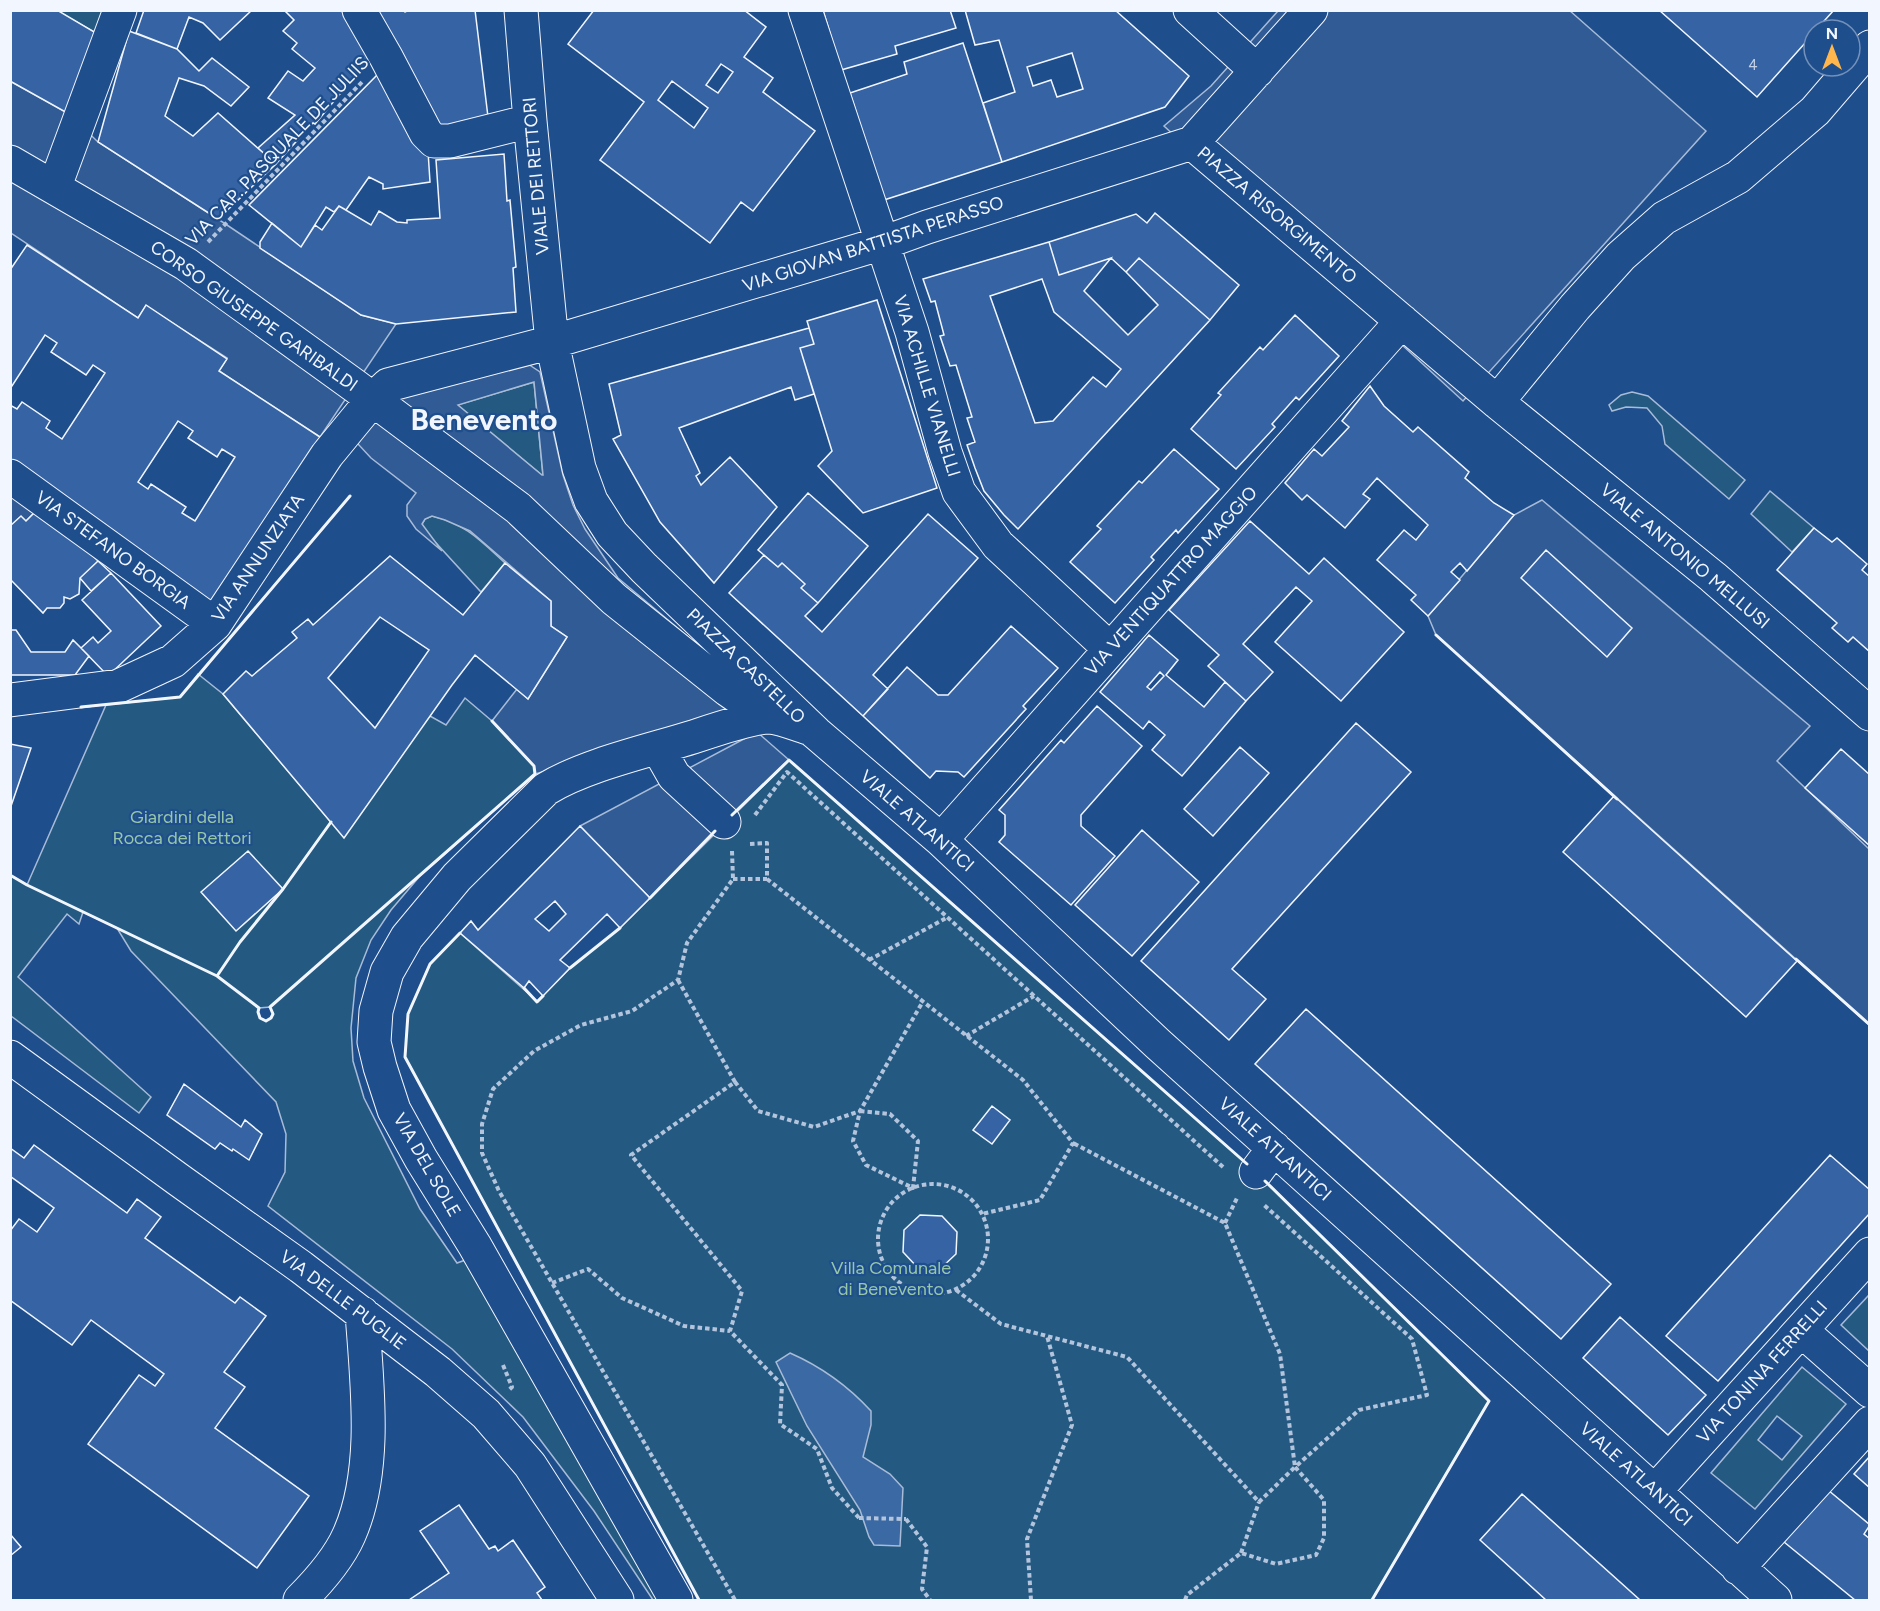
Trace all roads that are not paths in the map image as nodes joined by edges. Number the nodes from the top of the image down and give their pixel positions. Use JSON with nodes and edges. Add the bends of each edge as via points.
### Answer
{"nodes":[{"id":1,"x":120,"y":10,"type":"edge"},
{"id":2,"x":359,"y":10,"type":"edge"},
{"id":3,"x":521,"y":10,"type":"edge"},
{"id":4,"x":805,"y":10,"type":"edge"},
{"id":5,"x":1190,"y":10,"type":"edge"},
{"id":6,"x":1311,"y":10,"type":"edge"},
{"id":7,"x":1869,"y":47,"type":"edge"},
{"id":8,"x":1257,"y":71,"type":"junction"},
{"id":9,"x":530,"y":121,"type":"junction"},
{"id":10,"x":1192,"y":142,"type":"junction"},
{"id":11,"x":10,"y":162,"type":"edge"},
{"id":12,"x":55,"y":186,"type":"junction"},
{"id":13,"x":883,"y":243,"type":"junction"},
{"id":14,"x":1402,"y":321,"type":"junction"},
{"id":15,"x":552,"y":342,"type":"junction"},
{"id":16,"x":372,"y":399,"type":"junction"},
{"id":17,"x":1497,"y":402,"type":"junction"},
{"id":18,"x":10,"y":476,"type":"edge"},
{"id":19,"x":644,"y":568,"type":"joint"},
{"id":20,"x":599,"y":585,"type":"joint"},
{"id":21,"x":214,"y":624,"type":"junction"},
{"id":22,"x":1110,"y":649,"type":"junction"},
{"id":23,"x":10,"y":700,"type":"edge"},
{"id":24,"x":1869,"y":714,"type":"edge"},
{"id":25,"x":767,"y":717,"type":"junction"},
{"id":26,"x":814,"y":730,"type":"junction"},
{"id":27,"x":658,"y":748,"type":"junction"},
{"id":28,"x":593,"y":768,"type":"joint"},
{"id":29,"x":738,"y":832,"type":"road end"},
{"id":30,"x":941,"y":840,"type":"junction"},
{"id":31,"x":10,"y":1056,"type":"edge"},
{"id":32,"x":1869,"y":1254,"type":"edge"},
{"id":33,"x":362,"y":1313,"type":"junction"},
{"id":34,"x":1801,"y":1330,"type":"junction"},
{"id":35,"x":1869,"y":1391,"type":"edge"},
{"id":36,"x":1869,"y":1423,"type":"edge"},
{"id":37,"x":1655,"y":1491,"type":"junction"},
{"id":38,"x":1738,"y":1568,"type":"junction"},
{"id":39,"x":300,"y":1600,"type":"edge"},
{"id":40,"x":617,"y":1600,"type":"edge"},
{"id":41,"x":676,"y":1600,"type":"edge"},
{"id":42,"x":1775,"y":1600,"type":"edge"}],
"edges":[{"from":1,"to":12,"type":"street"},
{"from":2,"to":9,"type":"street","via":[[434,141],[450,141]]},
{"from":3,"to":9,"type":"street","name":"VIALE DEI RETTORI"},
{"from":4,"to":13,"type":"street","name":"VIA ACHILLE VIANELLI"},
{"from":5,"to":8,"type":"street"},
{"from":6,"to":8,"type":"street","name":"PIAZZA RISORGIMENTO"},
{"from":7,"to":17,"type":"street","via":[[1815,111],[1738,177],[1664,218],[1621,256]]},
{"from":8,"to":10,"type":"street","name":"PIAZZA RISORGIMENTO"},
{"from":9,"to":15,"type":"street","name":"VIALE DEI RETTORI"},
{"from":10,"to":13,"type":"street","name":"VIA GIOVAN BATTISTA PERASSO"},
{"from":10,"to":14,"type":"street","name":"PIAZZA RISORGIMENTO"},
{"from":11,"to":12,"type":"street","name":"CORSO GIUSEPPE GARIBALDI"},
{"from":12,"to":16,"type":"street","name":"CORSO GIUSEPPE GARIBALDI","via":[[186,264]]},
{"from":13,"to":15,"type":"street","name":"VIA GIOVAN BATTISTA PERASSO"},
{"from":13,"to":22,"type":"street","name":"VIA ACHILLE VIANELLI","via":[[959,492],[998,545]]},
{"from":14,"to":17,"type":"street","name":"PIAZZA RISORGIMENTO"},
{"from":14,"to":22,"type":"street","name":"VIA VENTIQUATTRO MAGGIO"},
{"from":15,"to":16,"type":"street","name":"VIA GIOVAN BATTISTA PERASSO","via":[[388,385]]},
{"from":15,"to":19,"type":"street","name":"VIALE DEI RETTORI","via":[[579,468],[591,501],[612,534]]},
{"from":16,"to":20,"type":"street","name":"CORSO GIUSEPPE GARIBALDI","via":[[518,508]]},
{"from":16,"to":21,"type":"street","name":"VIA ANNUNZIATA","via":[[327,455]]},
{"from":17,"to":24,"type":"street","name":"VIALE ANTONIO MELLUSI","via":[[1713,578]]},
{"from":18,"to":21,"type":"street","name":"VIA STEFANO BORGIA"},
{"from":19,"to":26,"type":"street","name":"PIAZZA CASTELLO"},
{"from":20,"to":25,"type":"street","name":"PIAZZA CASTELLO"},
{"from":21,"to":23,"type":"street","name":"VIA ANNUNZIATA","via":[[173,661],[119,686]]},
{"from":22,"to":30,"type":"street","name":"VIA VENTIQUATTRO MAGGIO"},
{"from":25,"to":26,"type":"street","name":"PIAZZA CASTELLO"},
{"from":25,"to":27,"type":"street","name":"PIAZZA CASTELLO"},
{"from":26,"to":30,"type":"street","name":"VIALE ATLANTICI"},
{"from":27,"to":28,"type":"street","name":"PIAZZA CASTELLO"},
{"from":27,"to":29,"type":"street","via":[[674,776]]},
{"from":28,"to":41,"type":"street","name":"VIA DEL SOLE","via":[[546,789],[457,877],[407,937],[387,972],[376,1011],[374,1042],[394,1110]]},
{"from":30,"to":37,"type":"street","name":"VIALE ATLANTICI","via":[[1158,1044],[1254,1173]]},
{"from":31,"to":33,"type":"street","name":"VIA DELLE PUGLIE"},
{"from":32,"to":34,"type":"street","name":"VIA TONINA FERRELLI"},
{"from":33,"to":39,"type":"street","via":[[367,1419],[360,1503],[348,1536],[320,1580]]},
{"from":33,"to":40,"type":"street","name":"VIA DELLE PUGLIE","via":[[486,1414],[530,1465]]},
{"from":34,"to":35,"type":"street"},
{"from":34,"to":37,"type":"street","name":"VIA TONINA FERRELLI"},
{"from":36,"to":38,"type":"street"},
{"from":37,"to":38,"type":"street","name":"VIALE ATLANTICI"},
{"from":38,"to":42,"type":"street","name":"VIALE ATLANTICI"}]}
